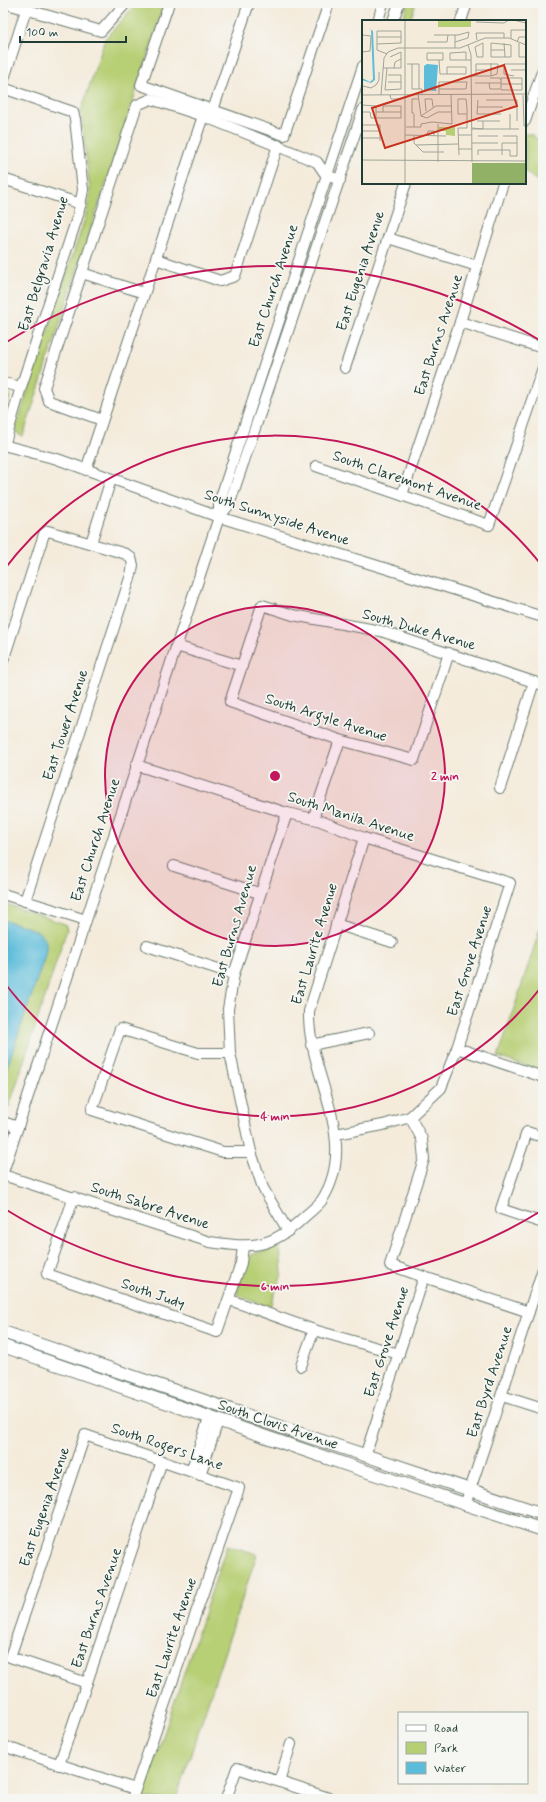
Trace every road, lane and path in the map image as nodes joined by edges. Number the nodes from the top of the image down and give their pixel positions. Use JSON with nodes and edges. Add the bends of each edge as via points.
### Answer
{"nodes":[{"id":1,"x":4,"y":3,"type":"edge"},
{"id":2,"x":126,"y":3,"type":"edge"},
{"id":3,"x":169,"y":3,"type":"edge"},
{"id":4,"x":249,"y":3,"type":"edge"},
{"id":5,"x":328,"y":3,"type":"edge"},
{"id":6,"x":383,"y":3,"type":"edge"},
{"id":7,"x":399,"y":3,"type":"edge"},
{"id":8,"x":467,"y":3,"type":"edge"},
{"id":9,"x":26,"y":10,"type":"junction"},
{"id":10,"x":378,"y":20,"type":"edge"},
{"id":11,"x":393,"y":20,"type":"edge"},
{"id":12,"x":461,"y":20,"type":"edge"},
{"id":13,"x":543,"y":69,"type":"edge"},
{"id":14,"x":362,"y":73,"type":"edge"},
{"id":15,"x":3,"y":82,"type":"edge"},
{"id":16,"x":3,"y":88,"type":"edge"},
{"id":17,"x":359,"y":95,"type":"edge"},
{"id":18,"x":213,"y":110,"type":"junction"},
{"id":19,"x":362,"y":113,"type":"edge"},
{"id":20,"x":203,"y":116,"type":"junction"},
{"id":21,"x":526,"y":118,"type":"edge"},
{"id":22,"x":278,"y":145,"type":"junction"},
{"id":23,"x":326,"y":176,"type":"junction"},
{"id":24,"x":3,"y":179,"type":"edge"},
{"id":25,"x":340,"y":180,"type":"junction"},
{"id":26,"x":406,"y":184,"type":"edge"},
{"id":27,"x":502,"y":184,"type":"edge"},
{"id":28,"x":81,"y":204,"type":"junction"},
{"id":29,"x":388,"y":238,"type":"junction"},
{"id":30,"x":156,"y":259,"type":"junction"},
{"id":31,"x":477,"y":266,"type":"junction"},
{"id":32,"x":82,"y":273,"type":"junction"},
{"id":33,"x":144,"y":293,"type":"junction"},
{"id":34,"x":460,"y":322,"type":"junction"},
{"id":35,"x":543,"y":348,"type":"edge"},
{"id":36,"x":345,"y":368,"type":"dead end"},
{"id":37,"x":543,"y":368,"type":"edge"},
{"id":38,"x":3,"y":383,"type":"edge"},
{"id":39,"x":540,"y":386,"type":"edge"},
{"id":40,"x":21,"y":387,"type":"junction"},
{"id":41,"x":102,"y":420,"type":"junction"},
{"id":42,"x":3,"y":445,"type":"edge"},
{"id":43,"x":316,"y":466,"type":"dead end"},
{"id":44,"x":86,"y":470,"type":"junction"},
{"id":45,"x":111,"y":479,"type":"junction"},
{"id":46,"x":402,"y":495,"type":"junction"},
{"id":47,"x":219,"y":516,"type":"junction"},
{"id":48,"x":91,"y":543,"type":"junction"},
{"id":49,"x":543,"y":617,"type":"edge"},
{"id":50,"x":176,"y":646,"type":"junction"},
{"id":51,"x":449,"y":654,"type":"junction"},
{"id":52,"x":3,"y":661,"type":"edge"},
{"id":53,"x":242,"y":666,"type":"junction"},
{"id":54,"x":538,"y":684,"type":"edge"},
{"id":55,"x":340,"y":740,"type":"junction"},
{"id":56,"x":136,"y":765,"type":"junction"},
{"id":57,"x":500,"y":788,"type":"dead end"},
{"id":58,"x":287,"y":812,"type":"junction"},
{"id":59,"x":313,"y":819,"type":"junction"},
{"id":60,"x":364,"y":838,"type":"junction"},
{"id":61,"x":174,"y":866,"type":"dead end"},
{"id":62,"x":510,"y":883,"type":"joint"},
{"id":63,"x":259,"y":893,"type":"junction"},
{"id":64,"x":3,"y":894,"type":"edge"},
{"id":65,"x":25,"y":901,"type":"junction"},
{"id":66,"x":86,"y":920,"type":"junction"},
{"id":67,"x":336,"y":924,"type":"junction"},
{"id":68,"x":392,"y":942,"type":"dead end"},
{"id":69,"x":147,"y":946,"type":"dead end"},
{"id":70,"x":234,"y":974,"type":"junction"},
{"id":71,"x":369,"y":1033,"type":"dead end"},
{"id":72,"x":311,"y":1045,"type":"junction"},
{"id":73,"x":457,"y":1048,"type":"junction"},
{"id":74,"x":230,"y":1053,"type":"junction"},
{"id":75,"x":543,"y":1077,"type":"edge"},
{"id":76,"x":410,"y":1117,"type":"junction"},
{"id":77,"x":3,"y":1122,"type":"edge"},
{"id":78,"x":18,"y":1127,"type":"junction"},
{"id":79,"x":336,"y":1134,"type":"junction"},
{"id":80,"x":543,"y":1137,"type":"edge"},
{"id":81,"x":251,"y":1152,"type":"junction"},
{"id":82,"x":3,"y":1174,"type":"edge"},
{"id":83,"x":74,"y":1197,"type":"junction"},
{"id":84,"x":543,"y":1223,"type":"edge"},
{"id":85,"x":288,"y":1232,"type":"junction"},
{"id":86,"x":243,"y":1246,"type":"junction"},
{"id":87,"x":543,"y":1269,"type":"edge"},
{"id":88,"x":424,"y":1277,"type":"junction"},
{"id":89,"x":230,"y":1300,"type":"junction"},
{"id":90,"x":529,"y":1312,"type":"junction"},
{"id":91,"x":314,"y":1330,"type":"junction"},
{"id":92,"x":3,"y":1332,"type":"edge"},
{"id":93,"x":3,"y":1346,"type":"edge"},
{"id":94,"x":399,"y":1354,"type":"junction"},
{"id":95,"x":301,"y":1366,"type":"dead end"},
{"id":96,"x":502,"y":1396,"type":"junction"},
{"id":97,"x":543,"y":1410,"type":"edge"},
{"id":98,"x":213,"y":1420,"type":"junction"},
{"id":99,"x":85,"y":1435,"type":"joint"},
{"id":100,"x":298,"y":1448,"type":"junction"},
{"id":101,"x":365,"y":1456,"type":"junction"},
{"id":102,"x":162,"y":1461,"type":"junction"},
{"id":103,"x":195,"y":1473,"type":"junction"},
{"id":104,"x":239,"y":1488,"type":"joint"},
{"id":105,"x":470,"y":1490,"type":"junction"},
{"id":106,"x":465,"y":1505,"type":"junction"},
{"id":107,"x":543,"y":1514,"type":"edge"},
{"id":108,"x":543,"y":1530,"type":"edge"},
{"id":109,"x":87,"y":1683,"type":"junction"},
{"id":110,"x":290,"y":1744,"type":"dead end"},
{"id":111,"x":3,"y":1746,"type":"edge"},
{"id":112,"x":59,"y":1765,"type":"junction"},
{"id":113,"x":279,"y":1782,"type":"junction"},
{"id":114,"x":134,"y":1794,"type":"edge"},
{"id":115,"x":313,"y":1796,"type":"edge"},
{"id":116,"x":226,"y":1799,"type":"edge"},
{"id":117,"x":332,"y":1799,"type":"edge"}],
"edges":[{"from":1,"to":9,"type":"street"},
{"from":2,"to":9,"type":"street","via":[[101,31]]},
{"from":3,"to":18,"type":"street","via":[[141,85]]},
{"from":4,"to":18,"type":"street"},
{"from":5,"to":18,"type":"street","via":[[284,135]]},
{"from":6,"to":10,"type":"street"},
{"from":7,"to":11,"type":"street"},
{"from":8,"to":12,"type":"street"},
{"from":9,"to":15,"type":"street"},
{"from":13,"to":21,"type":"street"},
{"from":14,"to":17,"type":"street","name":"East Church Avenue"},
{"from":16,"to":28,"type":"street","name":"East Belgravia Avenue","via":[[73,112],[82,177]]},
{"from":17,"to":23,"type":"street","name":"East Church Avenue"},
{"from":19,"to":25,"type":"street","name":"East Church Avenue"},
{"from":20,"to":22,"type":"street"},
{"from":20,"to":30,"type":"street"},
{"from":20,"to":32,"type":"street","via":[[150,99],[136,105]]},
{"from":22,"to":23,"type":"street","via":[[317,162]]},
{"from":22,"to":30,"type":"street","via":[[235,276],[220,281]]},
{"from":23,"to":25,"type":"street"},
{"from":23,"to":47,"type":"street","name":"East Church Avenue","via":[[219,503]]},
{"from":24,"to":28,"type":"street"},
{"from":25,"to":47,"type":"street","name":"East Church Avenue","via":[[229,506]]},
{"from":26,"to":29,"type":"street","name":"East Eugenia Avenue"},
{"from":27,"to":31,"type":"street","name":"East Burns Avenue"},
{"from":28,"to":40,"type":"street","name":"East Belgravia Avenue"},
{"from":29,"to":31,"type":"street"},
{"from":29,"to":36,"type":"street","name":"East Eugenia Avenue"},
{"from":30,"to":33,"type":"street"},
{"from":31,"to":34,"type":"street","name":"East Burns Avenue"},
{"from":32,"to":33,"type":"street"},
{"from":32,"to":41,"type":"street","via":[[44,388],[49,401]]},
{"from":33,"to":41,"type":"street"},
{"from":34,"to":35,"type":"street"},
{"from":34,"to":46,"type":"street","name":"East Burns Avenue"},
{"from":37,"to":39,"type":"street"},
{"from":38,"to":40,"type":"street"},
{"from":39,"to":46,"type":"street","name":"South Claremont Avenue","via":[[489,525]]},
{"from":40,"to":42,"type":"street","name":"East Belgravia Avenue"},
{"from":41,"to":44,"type":"street"},
{"from":42,"to":44,"type":"street","name":"South Sunnyside Avenue","via":[[45,455]]},
{"from":43,"to":46,"type":"street","name":"South Claremont Avenue"},
{"from":44,"to":45,"type":"street","name":"South Sunnyside Avenue"},
{"from":45,"to":47,"type":"street","name":"South Sunnyside Avenue"},
{"from":45,"to":48,"type":"street"},
{"from":47,"to":49,"type":"street","name":"South Sunnyside Avenue"},
{"from":47,"to":50,"type":"street","name":"East Church Avenue"},
{"from":48,"to":52,"type":"street","via":[[48,531],[44,534]]},
{"from":48,"to":65,"type":"street","name":"East Tower Avenue","via":[[126,554],[131,558],[133,565]]},
{"from":50,"to":53,"type":"street"},
{"from":50,"to":56,"type":"street","name":"East Church Avenue"},
{"from":51,"to":53,"type":"street","name":"South Duke Avenue","via":[[381,631],[293,615],[262,605]]},
{"from":51,"to":54,"type":"street","name":"South Duke Avenue"},
{"from":51,"to":55,"type":"street","name":"South Argyle Avenue","via":[[414,760]]},
{"from":53,"to":55,"type":"street","name":"South Argyle Avenue","via":[[230,702]]},
{"from":54,"to":57,"type":"street"},
{"from":55,"to":59,"type":"street"},
{"from":56,"to":58,"type":"street","name":"South Manila Avenue"},
{"from":56,"to":66,"type":"street","name":"East Church Avenue"},
{"from":58,"to":59,"type":"street","name":"South Manila Avenue"},
{"from":58,"to":63,"type":"street","name":"East Burns Avenue"},
{"from":59,"to":60,"type":"street","name":"South Manila Avenue"},
{"from":60,"to":62,"type":"street","name":"South Manila Avenue"},
{"from":60,"to":67,"type":"street","name":"East Laurite Avenue"},
{"from":61,"to":63,"type":"street"},
{"from":62,"to":73,"type":"street","name":"East Grove Avenue"},
{"from":63,"to":70,"type":"street","name":"East Burns Avenue"},
{"from":64,"to":65,"type":"street"},
{"from":65,"to":66,"type":"street"},
{"from":66,"to":78,"type":"street","name":"East Church Avenue"},
{"from":67,"to":68,"type":"street"},
{"from":67,"to":72,"type":"street","name":"East Laurite Avenue","via":[[309,1011],[308,1030]]},
{"from":69,"to":70,"type":"street"},
{"from":70,"to":74,"type":"street","name":"East Burns Avenue","via":[[228,1009]]},
{"from":71,"to":72,"type":"street"},
{"from":72,"to":79,"type":"street","name":"East Laurite Avenue"},
{"from":73,"to":75,"type":"street"},
{"from":73,"to":76,"type":"street","name":"East Grove Avenue","via":[[441,1088]]},
{"from":74,"to":81,"type":"street","name":"East Burns Avenue"},
{"from":74,"to":81,"type":"street","via":[[198,1054],[120,1029],[92,1110],[223,1152]]},
{"from":76,"to":79,"type":"street"},
{"from":76,"to":88,"type":"street","name":"East Grove Avenue","via":[[422,1139],[424,1159],[390,1265]]},
{"from":77,"to":78,"type":"street"},
{"from":78,"to":82,"type":"street","name":"East Church Avenue"},
{"from":79,"to":85,"type":"street","name":"East Laurite Avenue","via":[[336,1166],[322,1200]]},
{"from":80,"to":84,"type":"street","via":[[527,1132],[500,1209]]},
{"from":81,"to":85,"type":"street","name":"East Burns Avenue","via":[[264,1188]]},
{"from":82,"to":83,"type":"street","name":"South Sabre Avenue"},
{"from":83,"to":86,"type":"street","name":"South Sabre Avenue","via":[[210,1242]]},
{"from":83,"to":89,"type":"street","name":"South Judy","via":[[47,1274],[218,1332]]},
{"from":85,"to":86,"type":"street","name":"South Sabre Avenue","via":[[267,1243]]},
{"from":86,"to":89,"type":"street","via":[[241,1263]]},
{"from":87,"to":90,"type":"street","name":"East Byrd Avenue"},
{"from":88,"to":90,"type":"street"},
{"from":88,"to":94,"type":"street","name":"East Grove Avenue"},
{"from":89,"to":91,"type":"street"},
{"from":90,"to":96,"type":"street","name":"East Byrd Avenue"},
{"from":91,"to":94,"type":"street"},
{"from":91,"to":95,"type":"street"},
{"from":92,"to":101,"type":"main road","name":"South Clovis Avenue"},
{"from":93,"to":98,"type":"main road","name":"South Clovis Avenue"},
{"from":94,"to":101,"type":"street","name":"East Grove Avenue"},
{"from":96,"to":97,"type":"street"},
{"from":96,"to":105,"type":"street","name":"East Byrd Avenue"},
{"from":98,"to":100,"type":"main road","name":"South Clovis Avenue"},
{"from":98,"to":103,"type":"street"},
{"from":99,"to":102,"type":"street","name":"South Rogers Lane"},
{"from":99,"to":109,"type":"street","name":"East Eugenia Avenue","via":[[10,1657]]},
{"from":100,"to":101,"type":"main road","via":[[311,1447],[355,1460],[362,1460]]},
{"from":100,"to":106,"type":"main road","name":"South Clovis Avenue"},
{"from":101,"to":105,"type":"main road","name":"South Clovis Avenue"},
{"from":102,"to":103,"type":"street","name":"South Rogers Lane"},
{"from":102,"to":109,"type":"street","name":"East Burns Avenue"},
{"from":103,"to":104,"type":"street","name":"South Rogers Lane"},
{"from":104,"to":114,"type":"street","name":"East Laurite Avenue"},
{"from":105,"to":106,"type":"street","name":"East Byrd Avenue"},
{"from":105,"to":107,"type":"main road","name":"South Clovis Avenue"},
{"from":106,"to":108,"type":"main road","name":"South Clovis Avenue"},
{"from":109,"to":112,"type":"street","name":"East Burns Avenue"},
{"from":110,"to":113,"type":"street"},
{"from":111,"to":112,"type":"street"},
{"from":112,"to":114,"type":"street"},
{"from":113,"to":115,"type":"street"},
{"from":113,"to":116,"type":"street","via":[[237,1768]]},
{"from":115,"to":117,"type":"street"}]}
